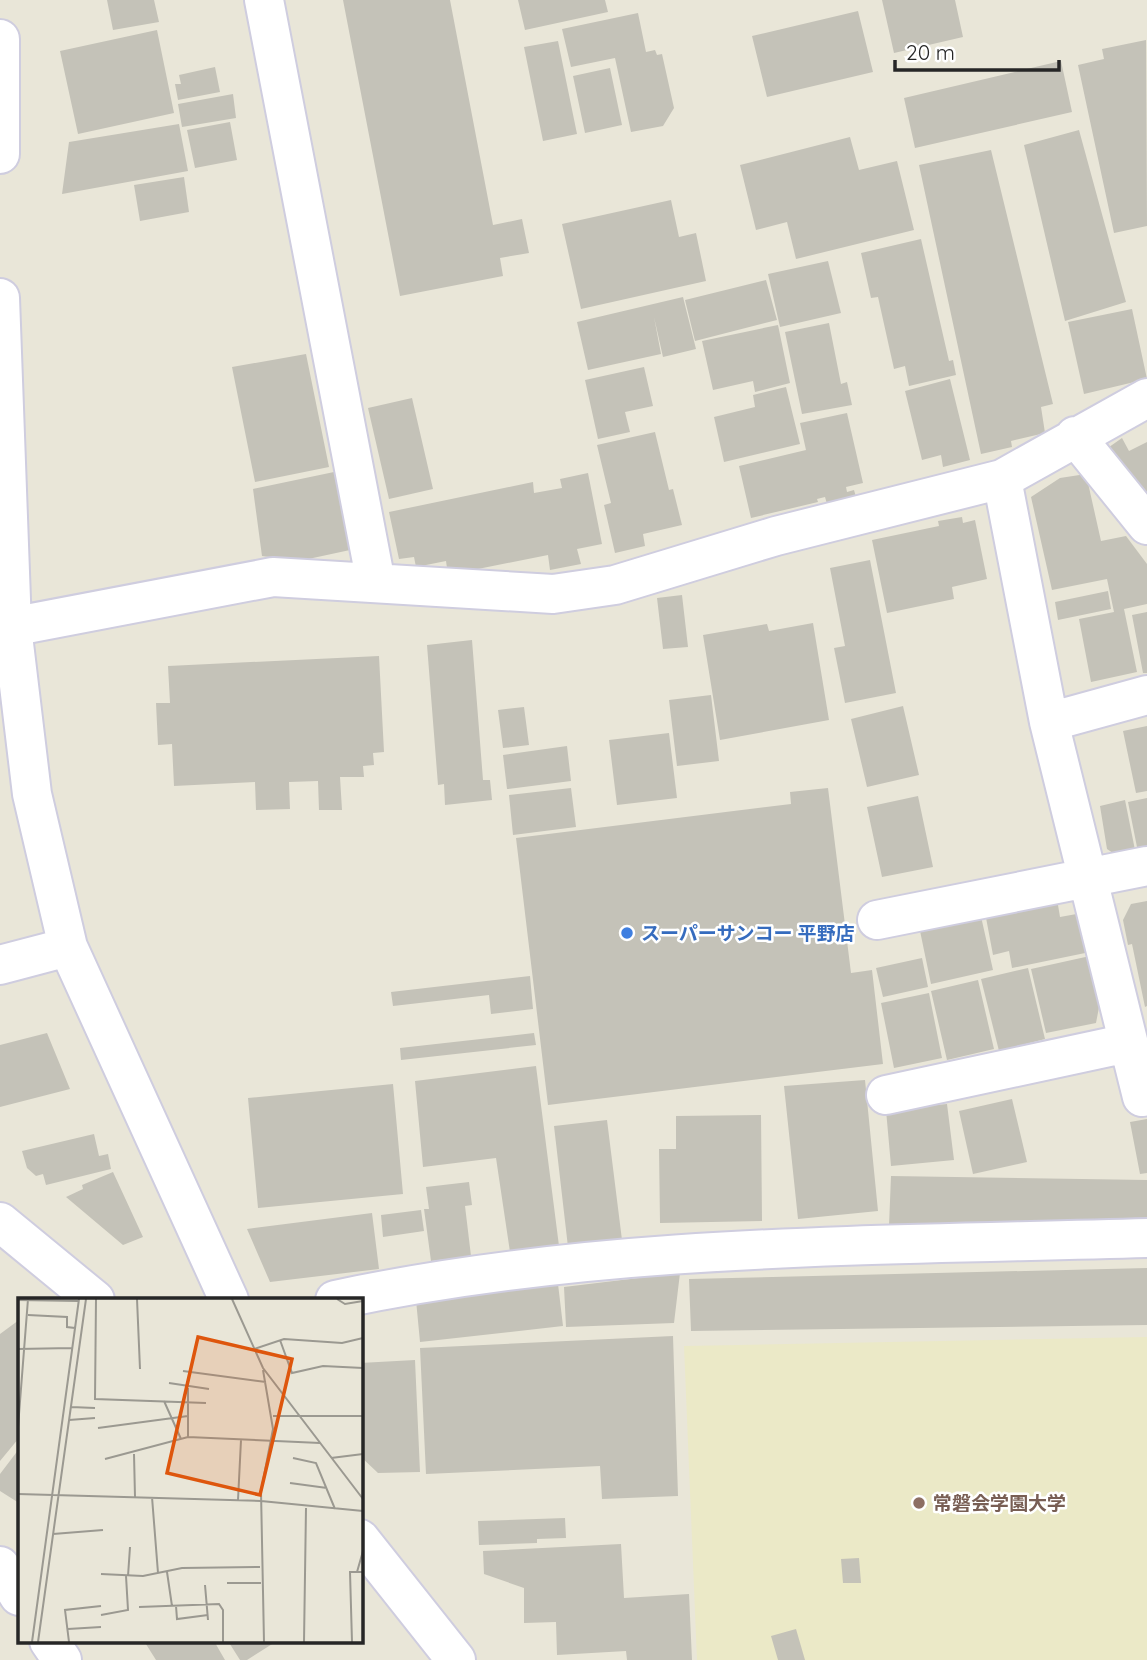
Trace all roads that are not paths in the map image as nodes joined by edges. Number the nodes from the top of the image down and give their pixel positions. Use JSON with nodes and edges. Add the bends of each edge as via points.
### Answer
{"nodes":[{"id":1,"x":264,"y":0,"type":"edge"},
{"id":2,"x":0,"y":39,"type":"edge"},
{"id":3,"x":0,"y":154,"type":"edge"},
{"id":4,"x":0,"y":298,"type":"edge"},
{"id":5,"x":1147,"y":398,"type":"edge"},
{"id":6,"x":1075,"y":436,"type":"junction"},
{"id":7,"x":1002,"y":479,"type":"junction"},
{"id":8,"x":1147,"y":525,"type":"edge"},
{"id":9,"x":376,"y":583,"type":"junction"},
{"id":10,"x":6,"y":628,"type":"edge"},
{"id":11,"x":1147,"y":695,"type":"edge"},
{"id":12,"x":1049,"y":722,"type":"junction"},
{"id":13,"x":1147,"y":866,"type":"edge"},
{"id":14,"x":1087,"y":876,"type":"junction"},
{"id":15,"x":877,"y":920,"type":"dead end"},
{"id":16,"x":68,"y":947,"type":"junction"},
{"id":17,"x":0,"y":965,"type":"edge"},
{"id":18,"x":1128,"y":1043,"type":"junction"},
{"id":19,"x":886,"y":1095,"type":"dead end"},
{"id":20,"x":1147,"y":1096,"type":"edge"},
{"id":21,"x":0,"y":1222,"type":"edge"},
{"id":22,"x":1147,"y":1238,"type":"edge"},
{"id":23,"x":93,"y":1298,"type":"edge"},
{"id":24,"x":228,"y":1298,"type":"edge"},
{"id":25,"x":344,"y":1298,"type":"edge"},
{"id":26,"x":362,"y":1542,"type":"edge"},
{"id":27,"x":0,"y":1566,"type":"edge"},
{"id":28,"x":18,"y":1593,"type":"edge"},
{"id":29,"x":50,"y":1642,"type":"edge"},
{"id":30,"x":62,"y":1660,"type":"edge"},
{"id":31,"x":456,"y":1660,"type":"edge"}],
"edges":[{"from":1,"to":9,"type":"street"},
{"from":2,"to":3,"type":"street"},
{"from":4,"to":10,"type":"street"},
{"from":5,"to":6,"type":"street"},
{"from":6,"to":7,"type":"street"},
{"from":6,"to":8,"type":"street"},
{"from":7,"to":9,"type":"street","via":[[776,536],[615,585],[553,594]]},
{"from":7,"to":12,"type":"street"},
{"from":9,"to":10,"type":"street","via":[[273,577]]},
{"from":10,"to":16,"type":"street","via":[[32,794]]},
{"from":11,"to":12,"type":"street"},
{"from":12,"to":14,"type":"street"},
{"from":13,"to":14,"type":"street"},
{"from":14,"to":15,"type":"street"},
{"from":14,"to":18,"type":"street"},
{"from":16,"to":17,"type":"street"},
{"from":16,"to":24,"type":"street"},
{"from":18,"to":19,"type":"street"},
{"from":18,"to":20,"type":"street","via":[[1142,1097]]},
{"from":21,"to":23,"type":"street"},
{"from":22,"to":25,"type":"street","via":[[631,1256],[391,1287]]},
{"from":26,"to":31,"type":"street"},
{"from":27,"to":28,"type":"street"},
{"from":29,"to":30,"type":"street"}]}
